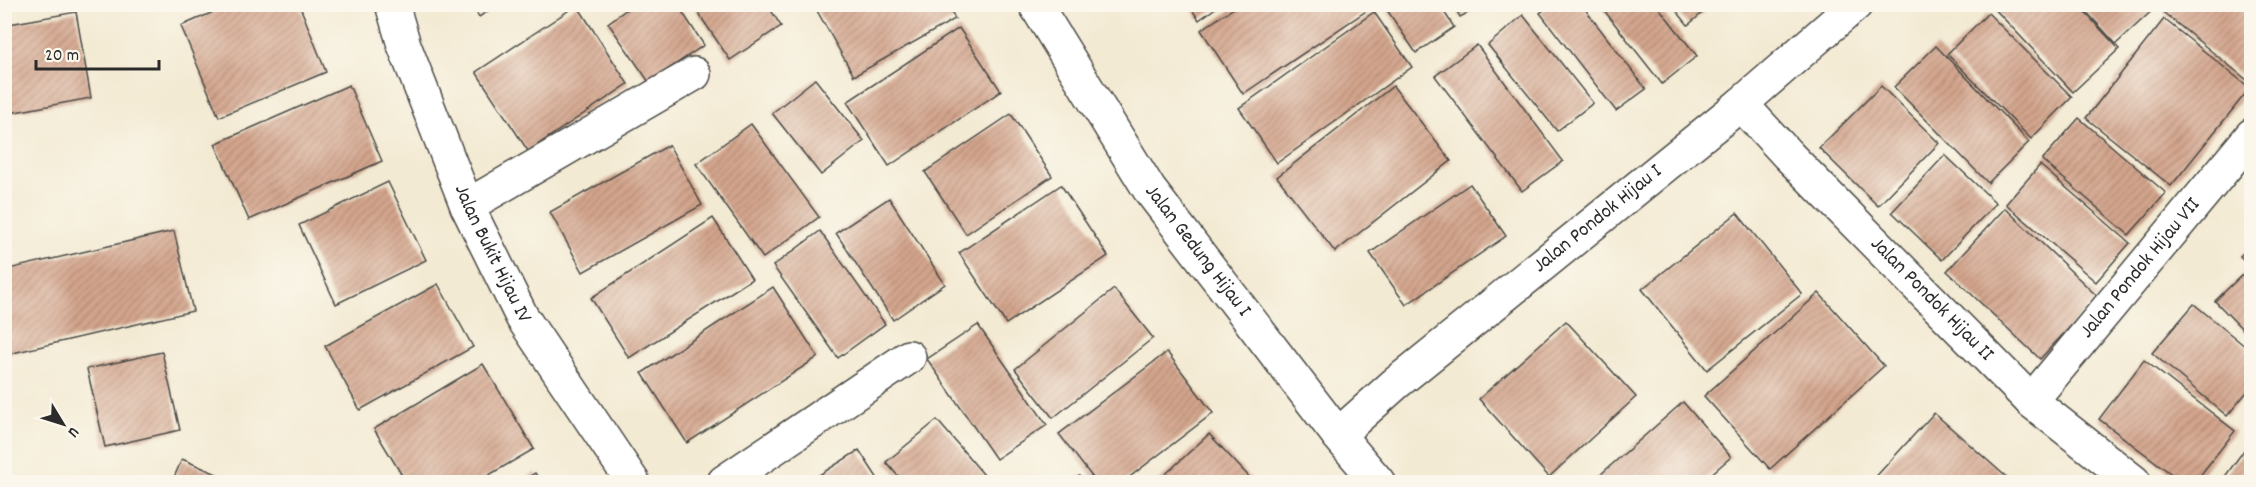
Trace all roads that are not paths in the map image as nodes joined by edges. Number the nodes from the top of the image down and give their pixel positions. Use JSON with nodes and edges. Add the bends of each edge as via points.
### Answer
{"nodes":[{"id":1,"x":392,"y":4,"type":"edge"},
{"id":2,"x":1035,"y":4,"type":"edge"},
{"id":3,"x":1856,"y":4,"type":"edge"},
{"id":4,"x":694,"y":74,"type":"dead end"},
{"id":5,"x":1741,"y":104,"type":"junction"},
{"id":6,"x":2252,"y":135,"type":"edge"},
{"id":7,"x":467,"y":206,"type":"junction"},
{"id":8,"x":909,"y":357,"type":"dead end"},
{"id":9,"x":2031,"y":401,"type":"junction"},
{"id":10,"x":1338,"y":435,"type":"junction"},
{"id":11,"x":633,"y":483,"type":"edge"},
{"id":12,"x":724,"y":483,"type":"edge"},
{"id":13,"x":1378,"y":483,"type":"edge"},
{"id":14,"x":2134,"y":483,"type":"edge"}],
"edges":[{"from":1,"to":7,"type":"street","name":"Jalan Bukit Hijau IV","via":[[404,45]]},
{"from":2,"to":10,"type":"street","name":"Jalan Gedung Hijau I","via":[[1149,189]]},
{"from":3,"to":5,"type":"street","name":"Jalan Pondok Hijau I"},
{"from":4,"to":7,"type":"street"},
{"from":5,"to":9,"type":"street","name":"Jalan Pondok Hijau II"},
{"from":5,"to":10,"type":"street","name":"Jalan Pondok Hijau I","via":[[1395,384]]},
{"from":6,"to":9,"type":"street","name":"Jalan Pondok Hijau VII"},
{"from":7,"to":11,"type":"street","name":"Jalan Bukit Hijau IV","via":[[522,317]]},
{"from":8,"to":12,"type":"street"},
{"from":9,"to":14,"type":"street","name":"Jalan Pondok Hijau II"},
{"from":10,"to":13,"type":"street","name":"Jalan Gedung Hijau I"}]}
